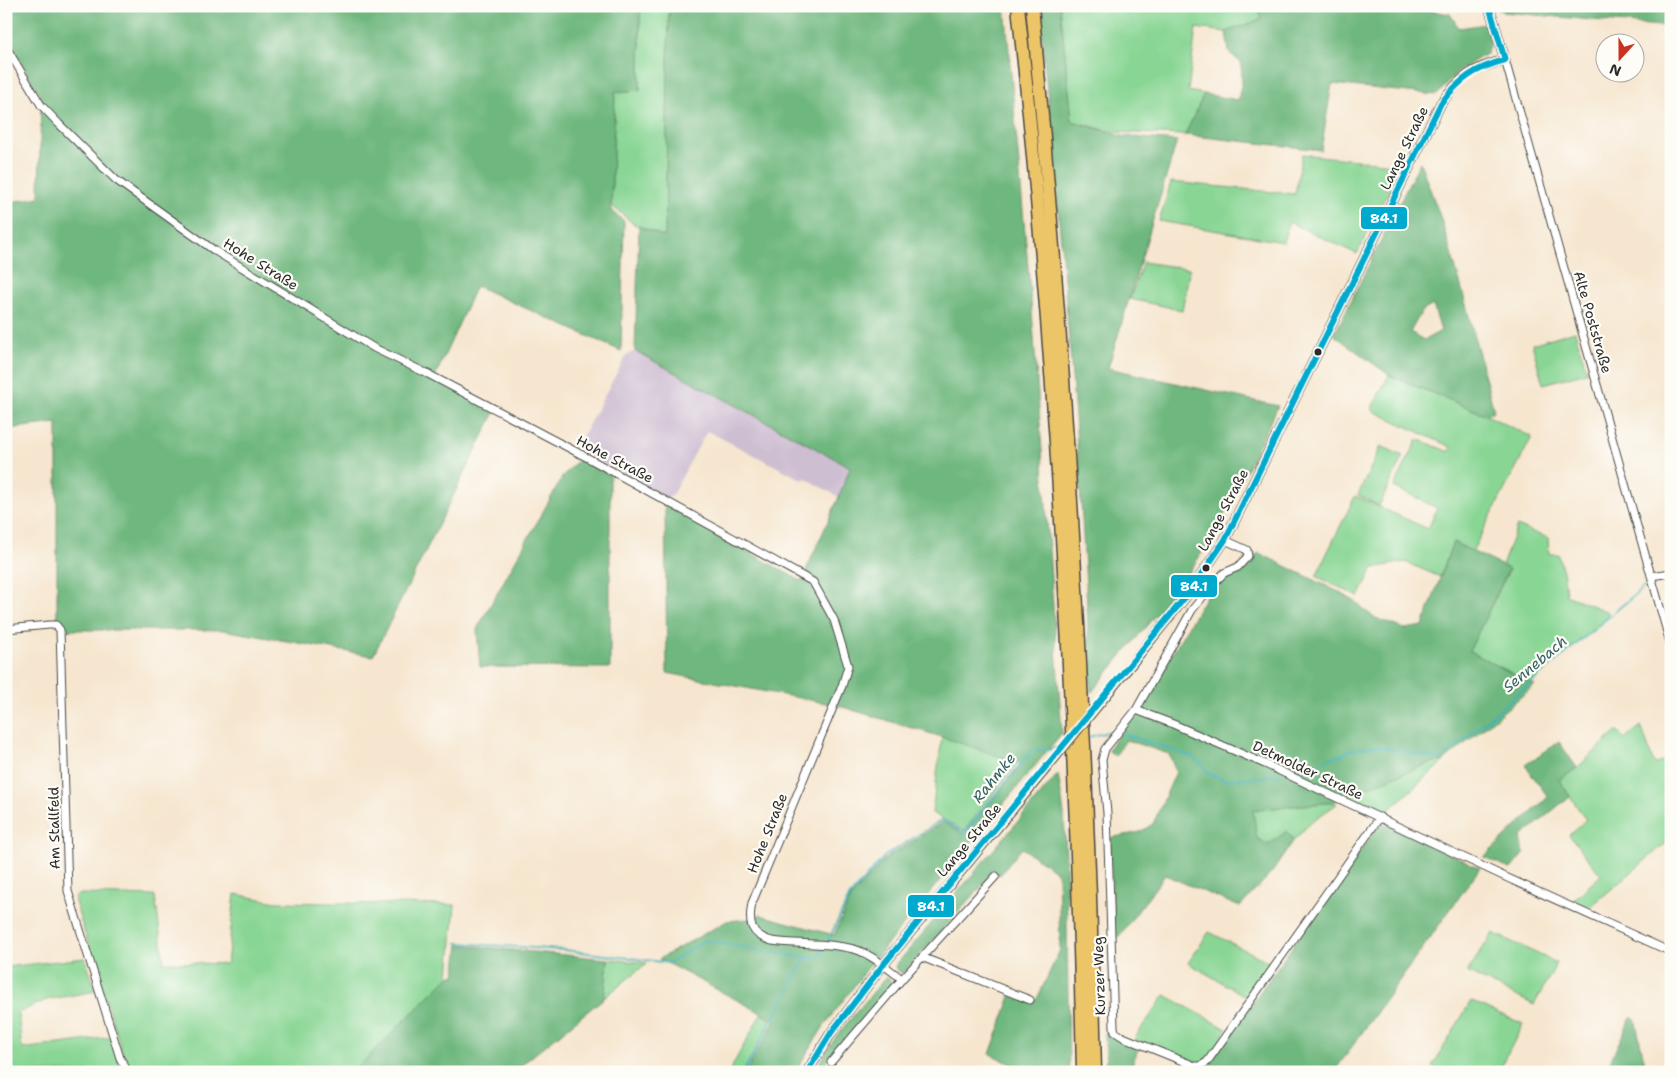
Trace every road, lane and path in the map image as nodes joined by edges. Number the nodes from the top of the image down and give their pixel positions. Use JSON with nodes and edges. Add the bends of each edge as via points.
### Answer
{"nodes":[{"id":1,"x":1018,"y":6,"type":"edge"},
{"id":2,"x":1032,"y":6,"type":"edge"},
{"id":3,"x":1489,"y":6,"type":"edge"},
{"id":4,"x":6,"y":47,"type":"edge"},
{"id":5,"x":1505,"y":60,"type":"junction"},
{"id":6,"x":1225,"y":540,"type":"junction"},
{"id":7,"x":1671,"y":573,"type":"edge"},
{"id":8,"x":1651,"y":576,"type":"junction"},
{"id":9,"x":6,"y":629,"type":"edge"},
{"id":10,"x":1671,"y":646,"type":"edge"},
{"id":11,"x":1136,"y":710,"type":"junction"},
{"id":12,"x":1078,"y":732,"type":"junction"},
{"id":13,"x":1078,"y":745,"type":"junction"},
{"id":14,"x":1380,"y":817,"type":"junction"},
{"id":15,"x":996,"y":876,"type":"dead end"},
{"id":16,"x":1671,"y":952,"type":"edge"},
{"id":17,"x":924,"y":958,"type":"junction"},
{"id":18,"x":884,"y":965,"type":"junction"},
{"id":19,"x":902,"y":979,"type":"junction"},
{"id":20,"x":1030,"y":1000,"type":"dead end"},
{"id":21,"x":831,"y":1062,"type":"dead end"},
{"id":22,"x":128,"y":1072,"type":"edge"},
{"id":23,"x":807,"y":1072,"type":"edge"},
{"id":24,"x":1083,"y":1072,"type":"edge"},
{"id":25,"x":1095,"y":1072,"type":"edge"}],
"edges":[{"from":1,"to":12,"type":"highway"},
{"from":2,"to":12,"type":"highway","via":[[1077,587]]},
{"from":3,"to":5,"type":"street","name":"Alte Poststraße"},
{"from":4,"to":18,"type":"street","name":"Hohe Straße","via":[[41,105],[58,124],[116,180],[216,251],[374,348],[597,463],[813,582],[834,620],[848,666],[749,917],[754,931],[764,939],[856,950]]},
{"from":5,"to":6,"type":"street","name":"Lange Straße","via":[[1472,71],[1442,103]]},
{"from":5,"to":8,"type":"street","name":"Alte Poststraße"},
{"from":6,"to":11,"type":"street","via":[[1247,550],[1248,556],[1214,582],[1192,610]]},
{"from":6,"to":18,"type":"street","name":"Lange Straße","bridge":true,"via":[[1191,590],[1111,690]]},
{"from":7,"to":8,"type":"street"},
{"from":8,"to":10,"type":"street","name":"Alte Poststraße"},
{"from":9,"to":22,"type":"street","name":"Am Stallfeld","via":[[49,624],[60,630],[68,891],[120,1058]]},
{"from":11,"to":14,"type":"street","name":"Detmolder Straße"},
{"from":11,"to":14,"type":"street","name":"Kurzer Weg","via":[[1104,749],[1102,760],[1107,813],[1114,1028],[1123,1037],[1195,1066],[1206,1062]]},
{"from":12,"to":13,"type":"highway","bridge":true},
{"from":13,"to":24,"type":"highway"},
{"from":13,"to":25,"type":"highway"},
{"from":14,"to":16,"type":"street","name":"Detmolder Straße"},
{"from":15,"to":17,"type":"street"},
{"from":17,"to":19,"type":"street"},
{"from":17,"to":20,"type":"street"},
{"from":18,"to":19,"type":"street"},
{"from":18,"to":23,"type":"street","name":"Lange Straße","via":[[831,1033]]},
{"from":19,"to":21,"type":"street"}]}
